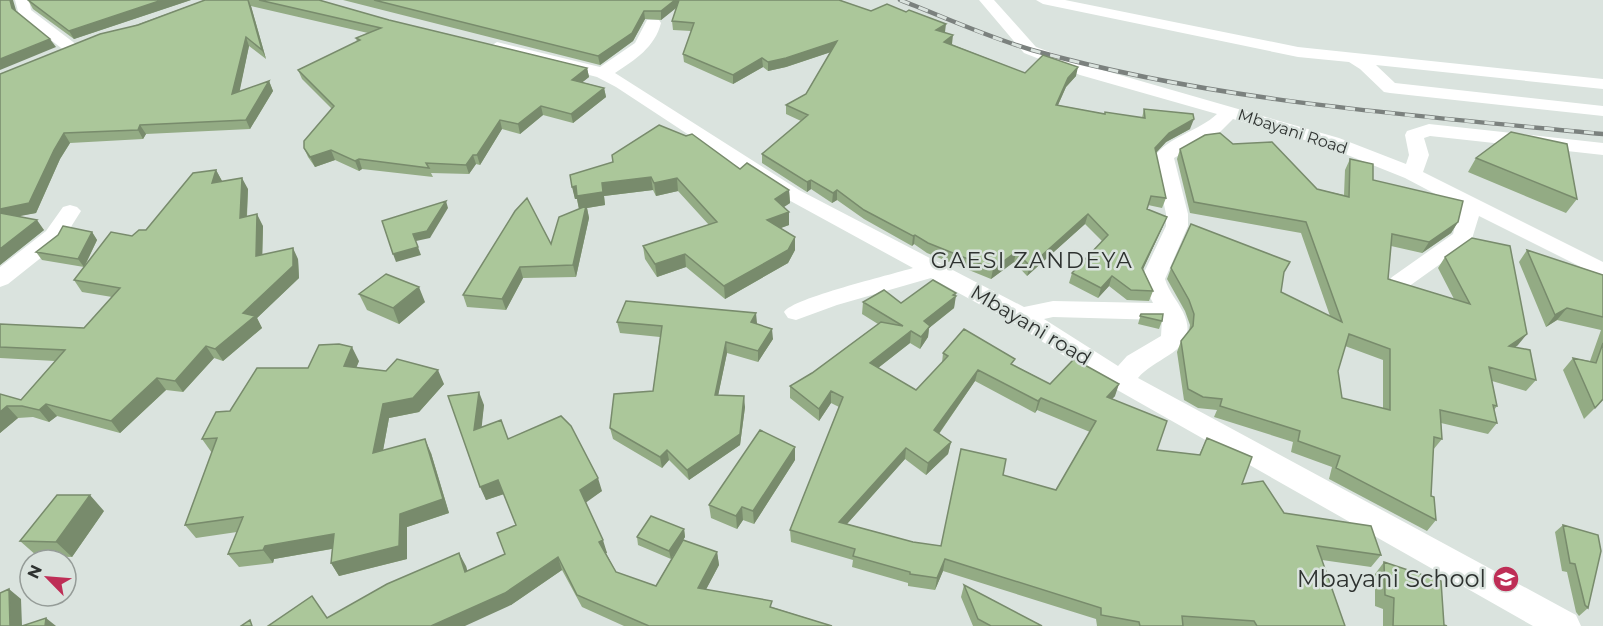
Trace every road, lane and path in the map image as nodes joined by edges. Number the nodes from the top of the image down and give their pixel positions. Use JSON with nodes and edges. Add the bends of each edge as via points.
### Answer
{"nodes":[{"id":1,"x":22,"y":0,"type":"edge"},
{"id":2,"x":986,"y":0,"type":"edge"},
{"id":3,"x":1043,"y":0,"type":"edge"},
{"id":4,"x":653,"y":23,"type":"dead end"},
{"id":5,"x":89,"y":41,"type":"edge"},
{"id":6,"x":479,"y":43,"type":"edge"},
{"id":7,"x":71,"y":48,"type":"junction"},
{"id":8,"x":1348,"y":56,"type":"junction"},
{"id":9,"x":51,"y":57,"type":"edge"},
{"id":10,"x":603,"y":74,"type":"junction"},
{"id":11,"x":1603,"y":84,"type":"edge"},
{"id":12,"x":1603,"y":111,"type":"edge"},
{"id":13,"x":1230,"y":112,"type":"junction"},
{"id":14,"x":1603,"y":149,"type":"edge"},
{"id":15,"x":1412,"y":174,"type":"junction"},
{"id":16,"x":1471,"y":204,"type":"junction"},
{"id":17,"x":70,"y":211,"type":"dead end"},
{"id":18,"x":933,"y":268,"type":"junction"},
{"id":19,"x":1603,"y":271,"type":"edge"},
{"id":20,"x":0,"y":279,"type":"edge"},
{"id":21,"x":1400,"y":282,"type":"edge"},
{"id":22,"x":796,"y":312,"type":"dead end"},
{"id":23,"x":1171,"y":312,"type":"junction"},
{"id":24,"x":1021,"y":316,"type":"junction"},
{"id":25,"x":1121,"y":380,"type":"junction"},
{"id":26,"x":1564,"y":626,"type":"edge"}],
"edges":[{"from":1,"to":7,"type":"street","via":[[24,12]]},
{"from":2,"to":13,"type":"street","name":"Mbayani Road","via":[[1030,50],[1086,71]]},
{"from":3,"to":8,"type":"street","via":[[1298,52]]},
{"from":4,"to":10,"type":"street","via":[[637,48]]},
{"from":5,"to":7,"type":"street"},
{"from":6,"to":10,"type":"street","name":"Mbayani road"},
{"from":7,"to":9,"type":"street"},
{"from":8,"to":11,"type":"street"},
{"from":8,"to":12,"type":"street","via":[[1366,65],[1390,88]]},
{"from":10,"to":18,"type":"street","name":"Mbayani road","via":[[637,92],[792,194]]},
{"from":13,"to":15,"type":"street","name":"Mbayani Road","via":[[1332,142]]},
{"from":13,"to":23,"type":"street","via":[[1212,129],[1164,157],[1177,226],[1154,279],[1160,298]]},
{"from":14,"to":15,"type":"street","via":[[1429,130],[1414,135],[1419,155]]},
{"from":15,"to":16,"type":"street","name":"Mbayani Road"},
{"from":16,"to":19,"type":"street","name":"Mbayani Road"},
{"from":16,"to":21,"type":"street","via":[[1463,237]]},
{"from":17,"to":20,"type":"street","via":[[54,236]]},
{"from":18,"to":22,"type":"street"},
{"from":18,"to":24,"type":"street","name":"Mbayani road"},
{"from":23,"to":24,"type":"street","via":[[1053,309]]},
{"from":23,"to":25,"type":"street","via":[[1177,327],[1173,341],[1136,363]]},
{"from":24,"to":25,"type":"street","name":"Mbayani road"},
{"from":25,"to":26,"type":"street","name":"Mbayani road"}]}
